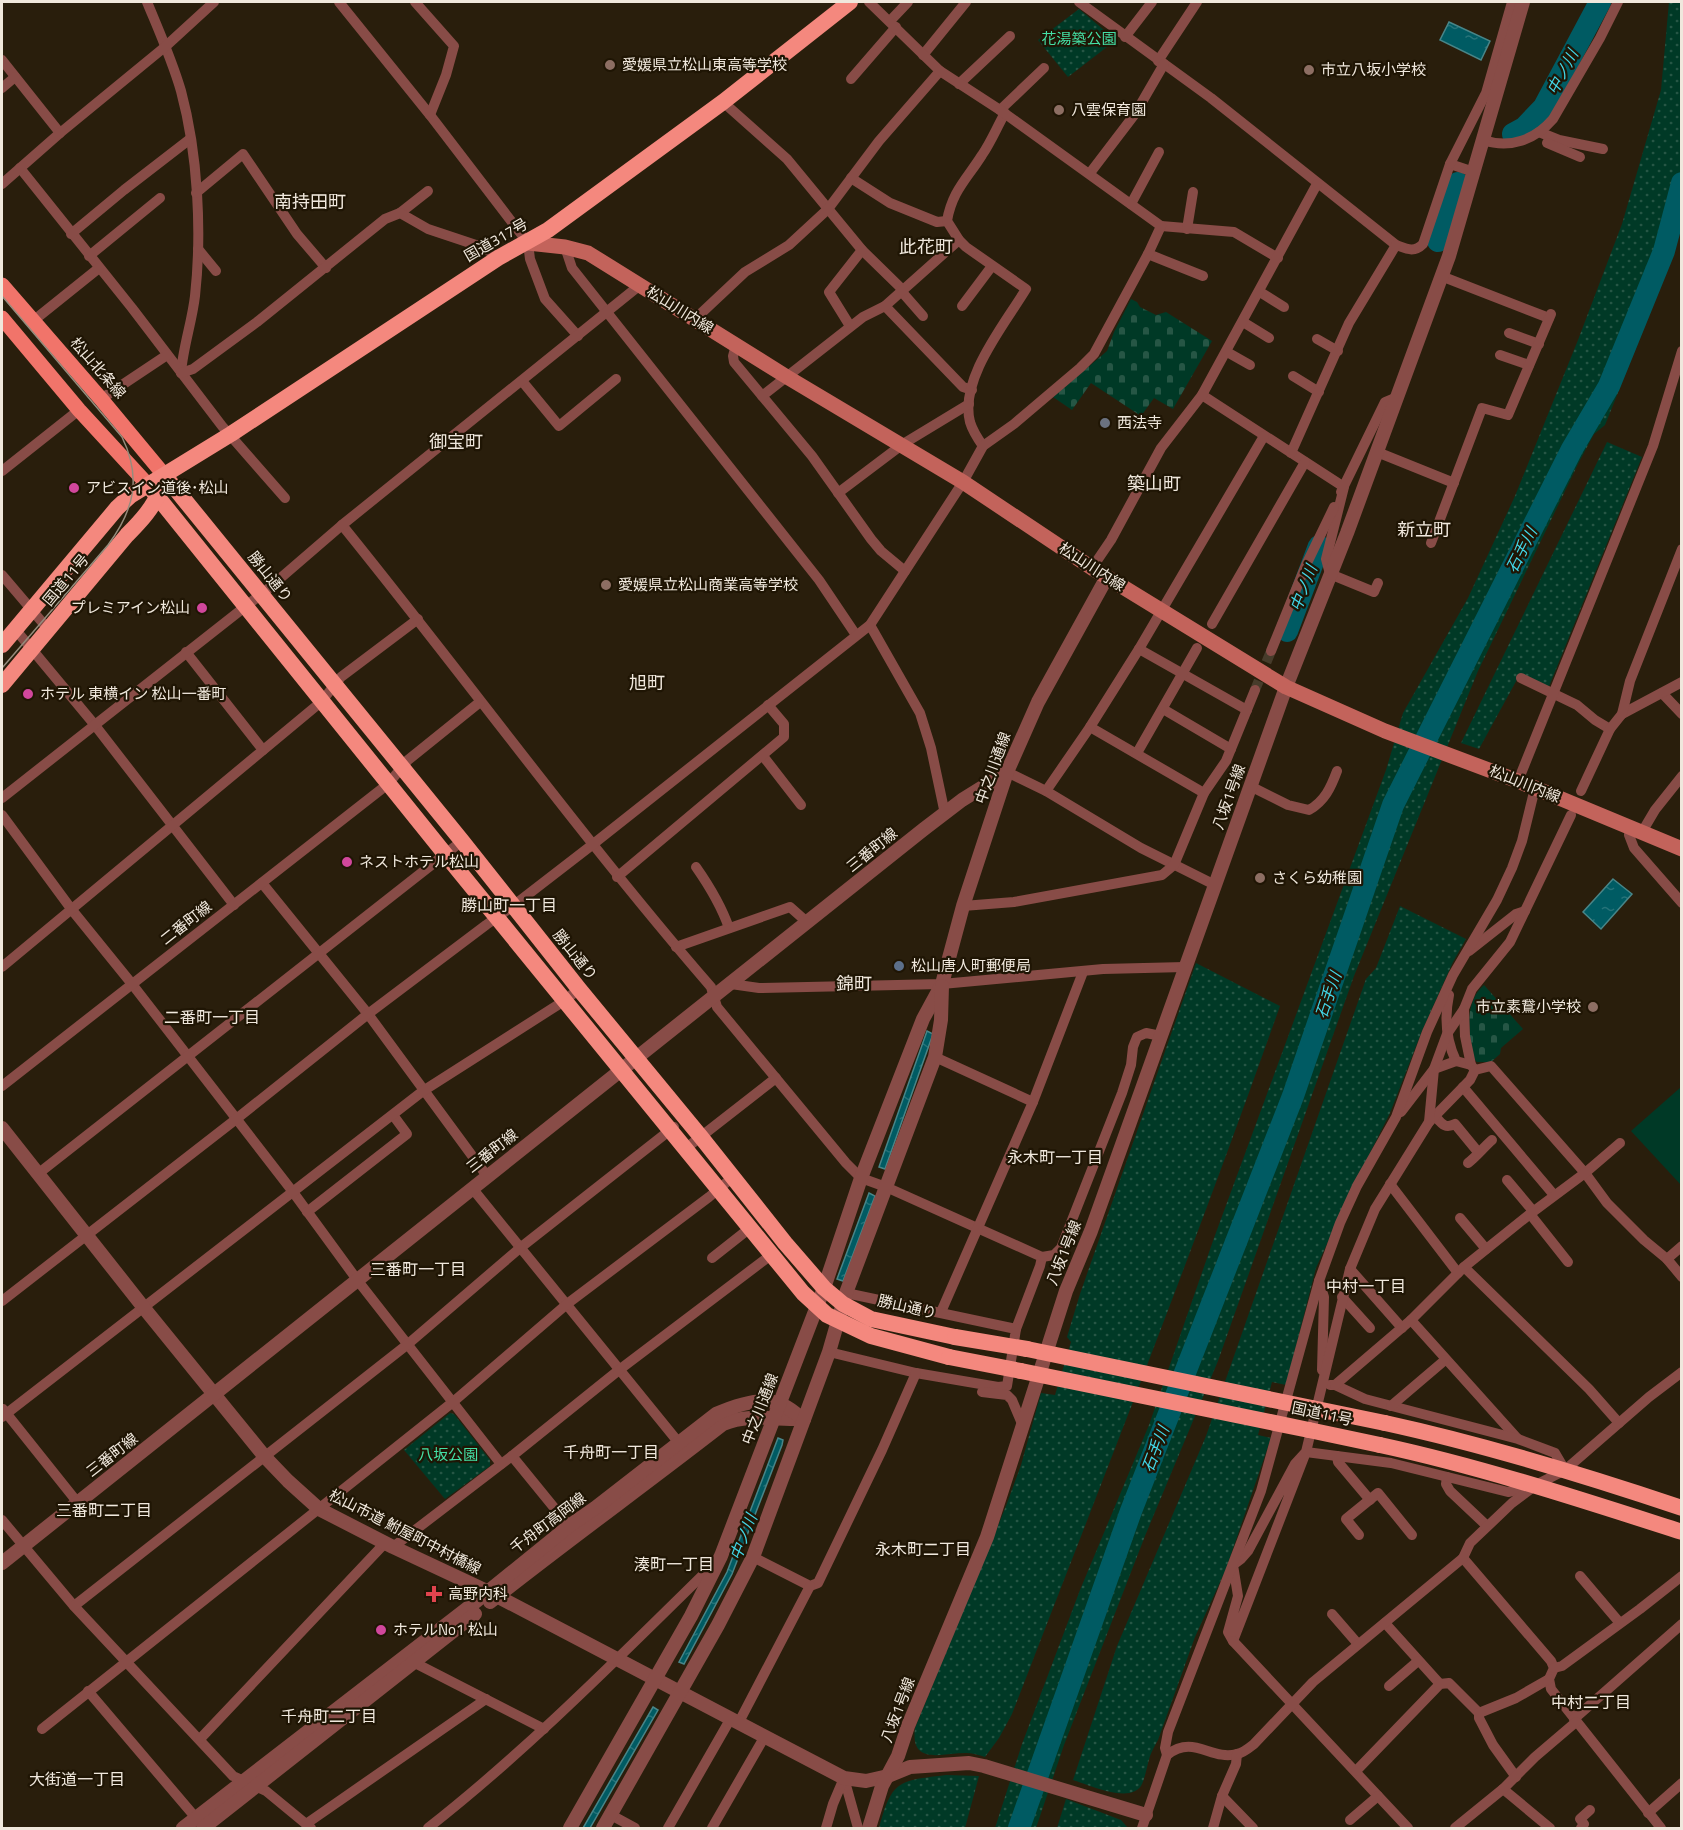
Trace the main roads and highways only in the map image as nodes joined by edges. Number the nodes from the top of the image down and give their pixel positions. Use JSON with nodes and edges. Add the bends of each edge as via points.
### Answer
{"nodes":[{"id":1,"x":850,"y":2,"type":"edge"},
{"id":2,"x":528,"y":243,"type":"junction"},
{"id":3,"x":2,"y":285,"type":"edge"},
{"id":4,"x":2,"y":318,"type":"edge"},
{"id":5,"x":7,"y":334,"type":"edge"},
{"id":6,"x":165,"y":476,"type":"junction"},
{"id":7,"x":153,"y":491,"type":"junction"},
{"id":8,"x":2,"y":645,"type":"edge"},
{"id":9,"x":2,"y":685,"type":"edge"},
{"id":10,"x":1682,"y":849,"type":"edge"},
{"id":11,"x":956,"y":1337,"type":"joint"},
{"id":12,"x":1682,"y":1508,"type":"edge"},
{"id":13,"x":1682,"y":1532,"type":"edge"}],
"edges":[{"from":1,"to":2,"type":"highway","name":"国道317号","via":[[723,102]]},
{"from":2,"to":6,"type":"highway","name":"国道317号","via":[[498,258]]},
{"from":2,"to":10,"type":"main road","name":"松山川内線","via":[[588,253],[903,444],[1092,568],[1286,687]]},
{"from":3,"to":6,"type":"main road","name":"松山北条線"},
{"from":4,"to":5,"type":"main road"},
{"from":5,"to":7,"type":"main road"},
{"from":6,"to":7,"type":"highway"},
{"from":6,"to":11,"type":"highway","name":"勝山通り","via":[[824,1288],[871,1319]]},
{"from":7,"to":8,"type":"highway","name":"国道11号","via":[[130,496],[117,508]]},
{"from":7,"to":9,"type":"highway","name":"国道11号","via":[[142,520]]},
{"from":7,"to":13,"type":"highway","name":"国道11号","bridge":true,"via":[[771,1255],[816,1307],[838,1322],[871,1336],[949,1357],[1445,1459]]},
{"from":11,"to":12,"type":"highway","name":"国道11号","bridge":true,"via":[[1050,1353],[1447,1437]]}]}
